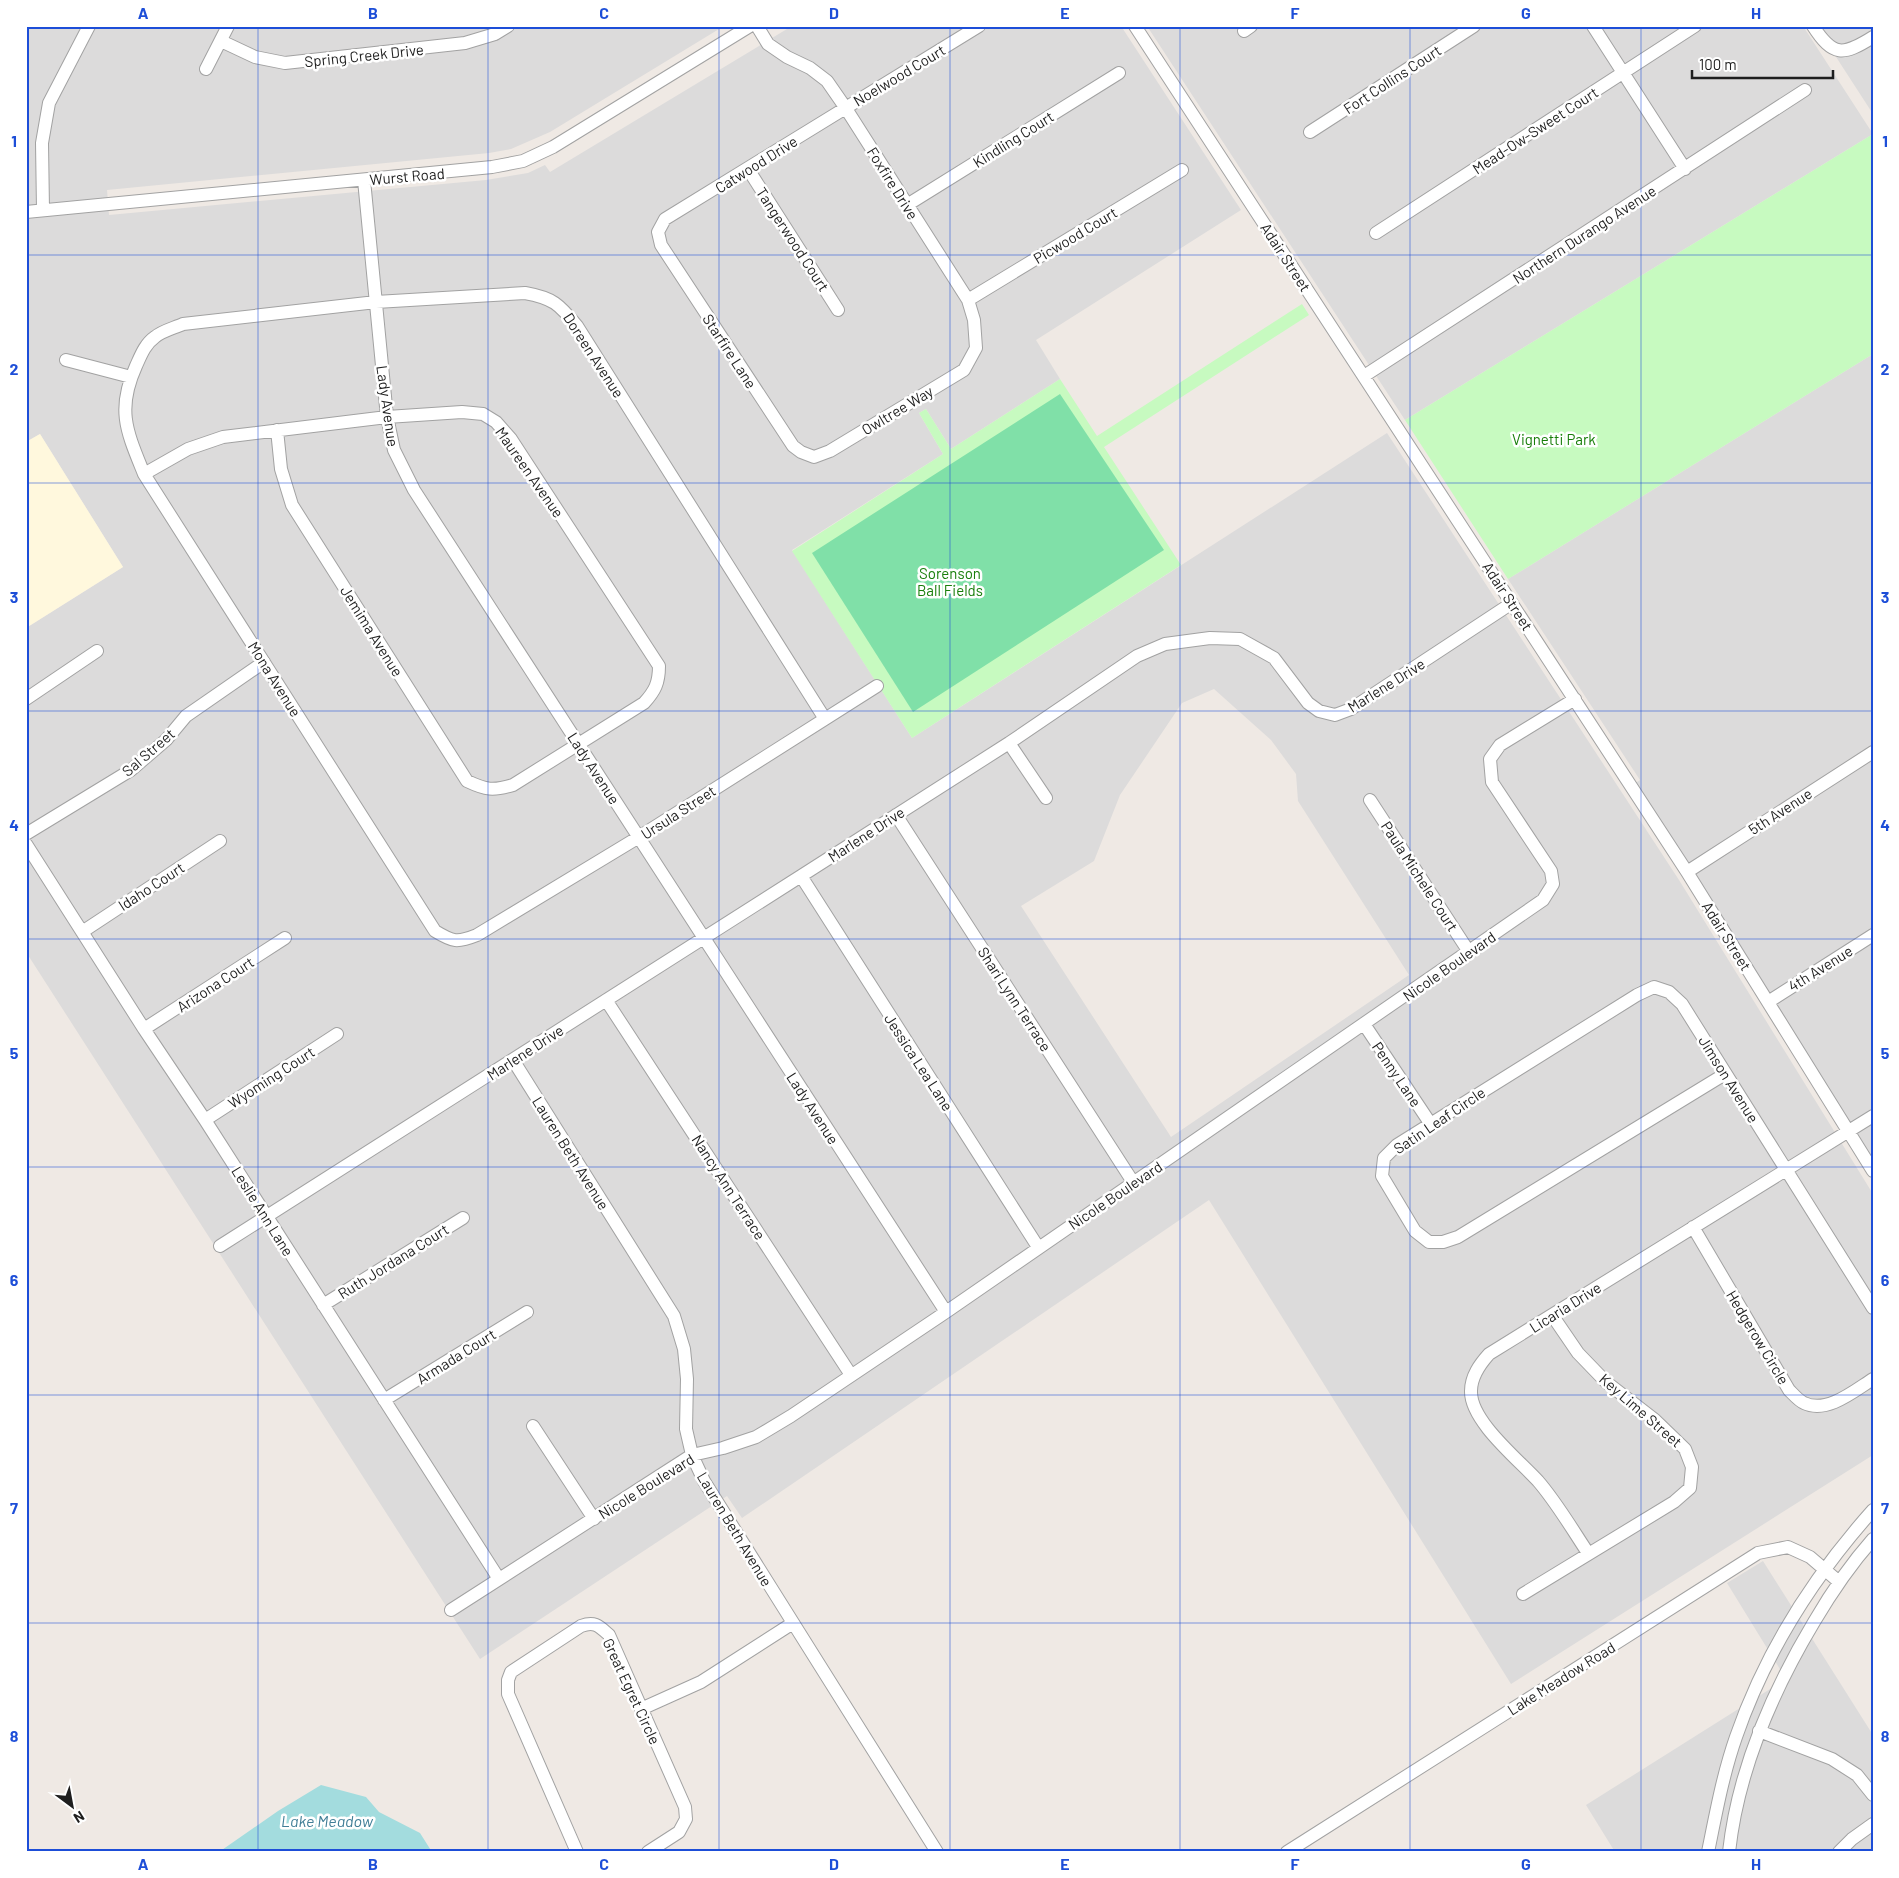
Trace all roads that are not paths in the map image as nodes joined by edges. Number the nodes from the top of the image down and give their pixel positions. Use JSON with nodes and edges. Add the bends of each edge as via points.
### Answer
{"nodes":[{"id":1,"x":89,"y":26,"type":"edge"},
{"id":2,"x":228,"y":26,"type":"edge"},
{"id":3,"x":508,"y":26,"type":"edge"},
{"id":4,"x":750,"y":26,"type":"edge"},
{"id":5,"x":757,"y":26,"type":"edge"},
{"id":6,"x":979,"y":26,"type":"edge"},
{"id":7,"x":1134,"y":26,"type":"edge"},
{"id":8,"x":1474,"y":26,"type":"edge"},
{"id":9,"x":1593,"y":26,"type":"edge"},
{"id":10,"x":1695,"y":26,"type":"edge"},
{"id":11,"x":1813,"y":26,"type":"edge"},
{"id":12,"x":1873,"y":37,"type":"edge"},
{"id":13,"x":221,"y":41,"type":"junction"},
{"id":14,"x":206,"y":69,"type":"dead end"},
{"id":15,"x":1119,"y":73,"type":"dead end"},
{"id":16,"x":1623,"y":73,"type":"junction"},
{"id":17,"x":1805,"y":90,"type":"dead end"},
{"id":18,"x":845,"y":107,"type":"junction"},
{"id":19,"x":1310,"y":132,"type":"dead end"},
{"id":20,"x":748,"y":169,"type":"junction"},
{"id":21,"x":1685,"y":169,"type":"junction"},
{"id":22,"x":1182,"y":170,"type":"dead end"},
{"id":23,"x":364,"y":180,"type":"junction"},
{"id":24,"x":907,"y":205,"type":"junction"},
{"id":25,"x":44,"y":210,"type":"junction"},
{"id":26,"x":26,"y":212,"type":"edge"},
{"id":27,"x":665,"y":219,"type":"joint"},
{"id":28,"x":1376,"y":233,"type":"dead end"},
{"id":29,"x":968,"y":300,"type":"junction"},
{"id":30,"x":376,"y":302,"type":"junction"},
{"id":31,"x":838,"y":310,"type":"dead end"},
{"id":32,"x":66,"y":360,"type":"dead end"},
{"id":33,"x":964,"y":370,"type":"joint"},
{"id":34,"x":1364,"y":376,"type":"junction"},
{"id":35,"x":131,"y":377,"type":"junction"},
{"id":36,"x":387,"y":417,"type":"junction"},
{"id":37,"x":277,"y":430,"type":"junction"},
{"id":38,"x":830,"y":451,"type":"joint"},
{"id":39,"x":144,"y":474,"type":"junction"},
{"id":40,"x":1512,"y":603,"type":"junction"},
{"id":41,"x":97,"y":651,"type":"dead end"},
{"id":42,"x":264,"y":662,"type":"junction"},
{"id":43,"x":878,"y":686,"type":"dead end"},
{"id":44,"x":26,"y":699,"type":"edge"},
{"id":45,"x":1574,"y":699,"type":"junction"},
{"id":46,"x":825,"y":719,"type":"junction"},
{"id":47,"x":1008,"y":743,"type":"junction"},
{"id":48,"x":578,"y":744,"type":"junction"},
{"id":49,"x":1873,"y":752,"type":"edge"},
{"id":50,"x":1046,"y":798,"type":"dead end"},
{"id":51,"x":1370,"y":800,"type":"dead end"},
{"id":52,"x":896,"y":815,"type":"junction"},
{"id":53,"x":26,"y":834,"type":"edge"},
{"id":54,"x":640,"y":837,"type":"junction"},
{"id":55,"x":220,"y":841,"type":"dead end"},
{"id":56,"x":26,"y":844,"type":"edge"},
{"id":57,"x":1687,"y":872,"type":"junction"},
{"id":58,"x":801,"y":876,"type":"junction"},
{"id":59,"x":82,"y":932,"type":"junction"},
{"id":60,"x":477,"y":935,"type":"joint"},
{"id":61,"x":1873,"y":935,"type":"edge"},
{"id":62,"x":285,"y":938,"type":"dead end"},
{"id":63,"x":703,"y":938,"type":"junction"},
{"id":64,"x":1469,"y":952,"type":"junction"},
{"id":65,"x":1669,"y":992,"type":"joint"},
{"id":66,"x":606,"y":1000,"type":"junction"},
{"id":67,"x":1768,"y":1002,"type":"junction"},
{"id":68,"x":1364,"y":1024,"type":"junction"},
{"id":69,"x":144,"y":1029,"type":"junction"},
{"id":70,"x":337,"y":1034,"type":"dead end"},
{"id":71,"x":513,"y":1060,"type":"junction"},
{"id":72,"x":1725,"y":1074,"type":"junction"},
{"id":73,"x":1873,"y":1116,"type":"edge"},
{"id":74,"x":205,"y":1120,"type":"junction"},
{"id":75,"x":1430,"y":1123,"type":"junction"},
{"id":76,"x":1848,"y":1131,"type":"junction"},
{"id":77,"x":1786,"y":1169,"type":"junction"},
{"id":78,"x":1873,"y":1171,"type":"edge"},
{"id":79,"x":1133,"y":1182,"type":"junction"},
{"id":80,"x":266,"y":1216,"type":"junction"},
{"id":81,"x":463,"y":1218,"type":"dead end"},
{"id":82,"x":1693,"y":1227,"type":"junction"},
{"id":83,"x":220,"y":1246,"type":"dead end"},
{"id":84,"x":1038,"y":1247,"type":"junction"},
{"id":85,"x":323,"y":1305,"type":"junction"},
{"id":86,"x":1873,"y":1308,"type":"edge"},
{"id":87,"x":527,"y":1312,"type":"dead end"},
{"id":88,"x":946,"y":1312,"type":"junction"},
{"id":89,"x":1552,"y":1315,"type":"junction"},
{"id":90,"x":851,"y":1375,"type":"junction"},
{"id":91,"x":1873,"y":1379,"type":"edge"},
{"id":92,"x":384,"y":1400,"type":"junction"},
{"id":93,"x":533,"y":1426,"type":"dead end"},
{"id":94,"x":692,"y":1455,"type":"junction"},
{"id":95,"x":1873,"y":1510,"type":"edge"},
{"id":96,"x":594,"y":1519,"type":"junction"},
{"id":97,"x":1873,"y":1539,"type":"edge"},
{"id":98,"x":1588,"y":1553,"type":"junction"},
{"id":99,"x":1824,"y":1569,"type":"junction"},
{"id":100,"x":500,"y":1579,"type":"junction"},
{"id":101,"x":1838,"y":1581,"type":"junction"},
{"id":102,"x":1523,"y":1594,"type":"dead end"},
{"id":103,"x":451,"y":1610,"type":"dead end"},
{"id":104,"x":793,"y":1623,"type":"junction"},
{"id":105,"x":640,"y":1709,"type":"junction"},
{"id":106,"x":1759,"y":1731,"type":"junction"},
{"id":107,"x":1873,"y":1795,"type":"edge"},
{"id":108,"x":1873,"y":1824,"type":"edge"},
{"id":109,"x":577,"y":1852,"type":"edge"},
{"id":110,"x":648,"y":1852,"type":"edge"},
{"id":111,"x":936,"y":1852,"type":"edge"},
{"id":112,"x":1287,"y":1852,"type":"edge"},
{"id":113,"x":1708,"y":1852,"type":"edge"},
{"id":114,"x":1729,"y":1852,"type":"edge"},
{"id":115,"x":1839,"y":1852,"type":"edge"}],
"edges":[{"from":1,"to":25,"type":"street","via":[[49,103],[42,143]]},
{"from":2,"to":13,"type":"street"},
{"from":3,"to":13,"type":"street","name":"Spring Creek Drive","via":[[495,34],[464,43],[285,64],[255,57]]},
{"from":4,"to":23,"type":"street","name":"Wurst Road","via":[[553,148],[523,162]]},
{"from":5,"to":18,"type":"street","name":"Foxfire Drive","via":[[768,44],[827,81]]},
{"from":6,"to":18,"type":"street","name":"Noelwood Court"},
{"from":7,"to":34,"type":"street","name":"Adair Street"},
{"from":8,"to":19,"type":"street","name":"Fort Collins Court"},
{"from":9,"to":16,"type":"street"},
{"from":10,"to":16,"type":"street","name":"Mead-Ow-Sweet Court"},
{"from":11,"to":12,"type":"street","via":[[1823,41],[1838,52],[1848,51]]},
{"from":13,"to":14,"type":"street"},
{"from":15,"to":24,"type":"street","name":"Kindling Court"},
{"from":16,"to":21,"type":"street"},
{"from":16,"to":28,"type":"street","name":"Mead-Ow-Sweet Court"},
{"from":17,"to":21,"type":"street","name":"Northern Durango Avenue"},
{"from":18,"to":20,"type":"street","name":"Catwood Drive"},
{"from":18,"to":24,"type":"street","name":"Foxfire Drive"},
{"from":20,"to":27,"type":"street","name":"Catwood Drive"},
{"from":20,"to":31,"type":"street","name":"Tangerwood Court"},
{"from":21,"to":34,"type":"street","name":"Northern Durango Avenue"},
{"from":22,"to":29,"type":"street","name":"Picwood Court"},
{"from":23,"to":25,"type":"street","name":"Wurst Road"},
{"from":23,"to":30,"type":"street","name":"Lady Avenue"},
{"from":24,"to":29,"type":"street","name":"Foxfire Drive"},
{"from":25,"to":26,"type":"street","name":"Wurst Road"},
{"from":27,"to":38,"type":"street","name":"Starfire Lane","via":[[658,232],[661,245],[793,446],[814,457]]},
{"from":29,"to":33,"type":"street","name":"Foxfire Drive","via":[[974,320],[976,348]]},
{"from":30,"to":35,"type":"street","name":"Doreen Avenue","via":[[183,324],[155,336],[145,347]]},
{"from":30,"to":36,"type":"street","name":"Lady Avenue"},
{"from":30,"to":46,"type":"street","name":"Doreen Avenue","via":[[525,293],[544,296],[562,307]]},
{"from":32,"to":35,"type":"street"},
{"from":33,"to":38,"type":"street","name":"Owltree Way"},
{"from":34,"to":40,"type":"street","name":"Adair Street"},
{"from":35,"to":39,"type":"street","name":"Mona Avenue","via":[[124,402],[128,435]]},
{"from":36,"to":37,"type":"street","name":"Maureen Avenue"},
{"from":36,"to":48,"type":"street","name":"Lady Avenue","via":[[394,450],[414,490]]},
{"from":36,"to":48,"type":"street","name":"Maureen Avenue","via":[[462,412],[483,414],[496,422],[511,439],[659,666],[655,691],[644,703]]},
{"from":37,"to":39,"type":"street","name":"Maureen Avenue","via":[[223,437],[188,449]]},
{"from":37,"to":48,"type":"street","name":"Jemima Avenue","via":[[281,469],[292,505],[467,780],[484,789],[513,785]]},
{"from":39,"to":42,"type":"street","name":"Mona Avenue"},
{"from":40,"to":45,"type":"street","name":"Adair Street"},
{"from":40,"to":47,"type":"street","name":"Marlene Drive","via":[[1351,709],[1335,715],[1319,712],[1308,704],[1274,658],[1240,639],[1210,638],[1165,644],[1138,656]]},
{"from":41,"to":44,"type":"street"},
{"from":42,"to":53,"type":"street","name":"Sal Street","via":[[186,716],[166,740],[131,770]]},
{"from":42,"to":60,"type":"street","name":"Mona Avenue","via":[[435,931],[451,941]]},
{"from":43,"to":46,"type":"street","name":"Ursula Street"},
{"from":45,"to":57,"type":"street","name":"Adair Street"},
{"from":45,"to":64,"type":"street","name":"Nicole Boulevard","via":[[1500,746],[1490,759],[1492,782],[1550,871],[1553,884],[1543,900]]},
{"from":46,"to":54,"type":"street","name":"Ursula Street"},
{"from":47,"to":50,"type":"street"},
{"from":47,"to":52,"type":"street","name":"Marlene Drive"},
{"from":48,"to":54,"type":"street","name":"Lady Avenue"},
{"from":49,"to":57,"type":"street","name":"5th Avenue"},
{"from":51,"to":64,"type":"street","name":"Paula Michele Court"},
{"from":52,"to":58,"type":"street","name":"Marlene Drive"},
{"from":52,"to":79,"type":"street","name":"Shari Lynn Terrace"},
{"from":54,"to":60,"type":"street","name":"Ursula Street"},
{"from":54,"to":63,"type":"street","name":"Lady Avenue"},
{"from":55,"to":59,"type":"street","name":"Idaho Court"},
{"from":56,"to":59,"type":"street","name":"Leslie Ann Lane"},
{"from":57,"to":67,"type":"street","name":"Adair Street"},
{"from":58,"to":63,"type":"street","name":"Marlene Drive"},
{"from":58,"to":84,"type":"street","name":"Jessica Lea Lane"},
{"from":59,"to":69,"type":"street","name":"Leslie Ann Lane"},
{"from":61,"to":67,"type":"street","name":"4th Avenue"},
{"from":62,"to":69,"type":"street","name":"Arizona Court"},
{"from":63,"to":66,"type":"street","name":"Marlene Drive"},
{"from":63,"to":88,"type":"street","name":"Lady Avenue"},
{"from":64,"to":68,"type":"street","name":"Nicole Boulevard"},
{"from":65,"to":72,"type":"street","name":"Jimson Avenue","via":[[1682,1004]]},
{"from":65,"to":75,"type":"street","name":"Satin Leaf Circle","via":[[1654,988],[1637,995]]},
{"from":66,"to":71,"type":"street","name":"Marlene Drive"},
{"from":66,"to":90,"type":"street","name":"Nancy Ann Terrace"},
{"from":67,"to":76,"type":"street","name":"Adair Street"},
{"from":68,"to":75,"type":"street","name":"Penny Lane"},
{"from":68,"to":79,"type":"street","name":"Nicole Boulevard"},
{"from":69,"to":74,"type":"street","name":"Leslie Ann Lane"},
{"from":70,"to":74,"type":"street","name":"Wyoming Court"},
{"from":71,"to":80,"type":"street","name":"Marlene Drive"},
{"from":71,"to":94,"type":"street","name":"Lauren Beth Avenue","via":[[674,1316],[684,1349],[686,1429]]},
{"from":72,"to":75,"type":"street","name":"Satin Leaf Circle","via":[[1458,1237],[1443,1242],[1429,1242],[1415,1231],[1382,1176],[1384,1158]]},
{"from":72,"to":77,"type":"street","name":"Jimson Avenue"},
{"from":73,"to":76,"type":"street","name":"Licaria Drive"},
{"from":74,"to":80,"type":"street","name":"Leslie Ann Lane"},
{"from":76,"to":77,"type":"street","name":"Licaria Drive"},
{"from":76,"to":78,"type":"street","name":"Adair Street"},
{"from":77,"to":82,"type":"street","name":"Licaria Drive"},
{"from":77,"to":86,"type":"street"},
{"from":79,"to":84,"type":"street","name":"Nicole Boulevard"},
{"from":80,"to":83,"type":"street","name":"Marlene Drive"},
{"from":80,"to":85,"type":"street","name":"Leslie Ann Lane"},
{"from":81,"to":85,"type":"street","name":"Ruth Jordana Court"},
{"from":82,"to":89,"type":"street","name":"Licaria Drive"},
{"from":82,"to":91,"type":"street","name":"Hedgerow Circle","via":[[1789,1390],[1803,1403],[1819,1406],[1838,1401]]},
{"from":84,"to":88,"type":"street","name":"Nicole Boulevard"},
{"from":85,"to":92,"type":"street","name":"Leslie Ann Lane"},
{"from":87,"to":92,"type":"street","name":"Armada Court"},
{"from":88,"to":90,"type":"street","name":"Nicole Boulevard"},
{"from":89,"to":98,"type":"street","name":"Licaria Drive","via":[[1489,1354],[1476,1369],[1470,1391],[1477,1412],[1496,1439],[1538,1481]]},
{"from":89,"to":98,"type":"street","name":"Key Lime Street","via":[[1578,1353],[1606,1382],[1656,1420],[1685,1449],[1692,1467],[1690,1488],[1674,1502]]},
{"from":90,"to":94,"type":"street","name":"Nicole Boulevard","via":[[756,1437]]},
{"from":92,"to":100,"type":"street","name":"Leslie Ann Lane"},
{"from":93,"to":96,"type":"street"},
{"from":94,"to":96,"type":"street","name":"Nicole Boulevard"},
{"from":94,"to":104,"type":"street","name":"Lauren Beth Avenue","via":[[704,1481]]},
{"from":95,"to":99,"type":"street"},
{"from":96,"to":100,"type":"street","name":"Nicole Boulevard"},
{"from":97,"to":101,"type":"street"},
{"from":98,"to":102,"type":"street","name":"Key Lime Street"},
{"from":99,"to":101,"type":"street","name":"Lake Meadow Road"},
{"from":99,"to":112,"type":"street","name":"Lake Meadow Road","via":[[1810,1557],[1788,1547],[1758,1553]]},
{"from":99,"to":113,"type":"street","via":[[1799,1604],[1736,1737]]},
{"from":100,"to":103,"type":"street","name":"Nicole Boulevard"},
{"from":101,"to":106,"type":"street","via":[[1790,1662]]},
{"from":104,"to":105,"type":"street","via":[[701,1682]]},
{"from":104,"to":111,"type":"street","name":"Lauren Beth Avenue"},
{"from":105,"to":109,"type":"street","name":"Great Egret Circle","via":[[609,1635],[600,1626],[590,1623],[510,1672],[508,1694]]},
{"from":105,"to":110,"type":"street","name":"Great Egret Circle","via":[[685,1807],[686,1819],[679,1832]]},
{"from":106,"to":107,"type":"street","via":[[1832,1759],[1857,1775]]},
{"from":106,"to":114,"type":"street","via":[[1733,1824]]},
{"from":108,"to":115,"type":"street"}]}
